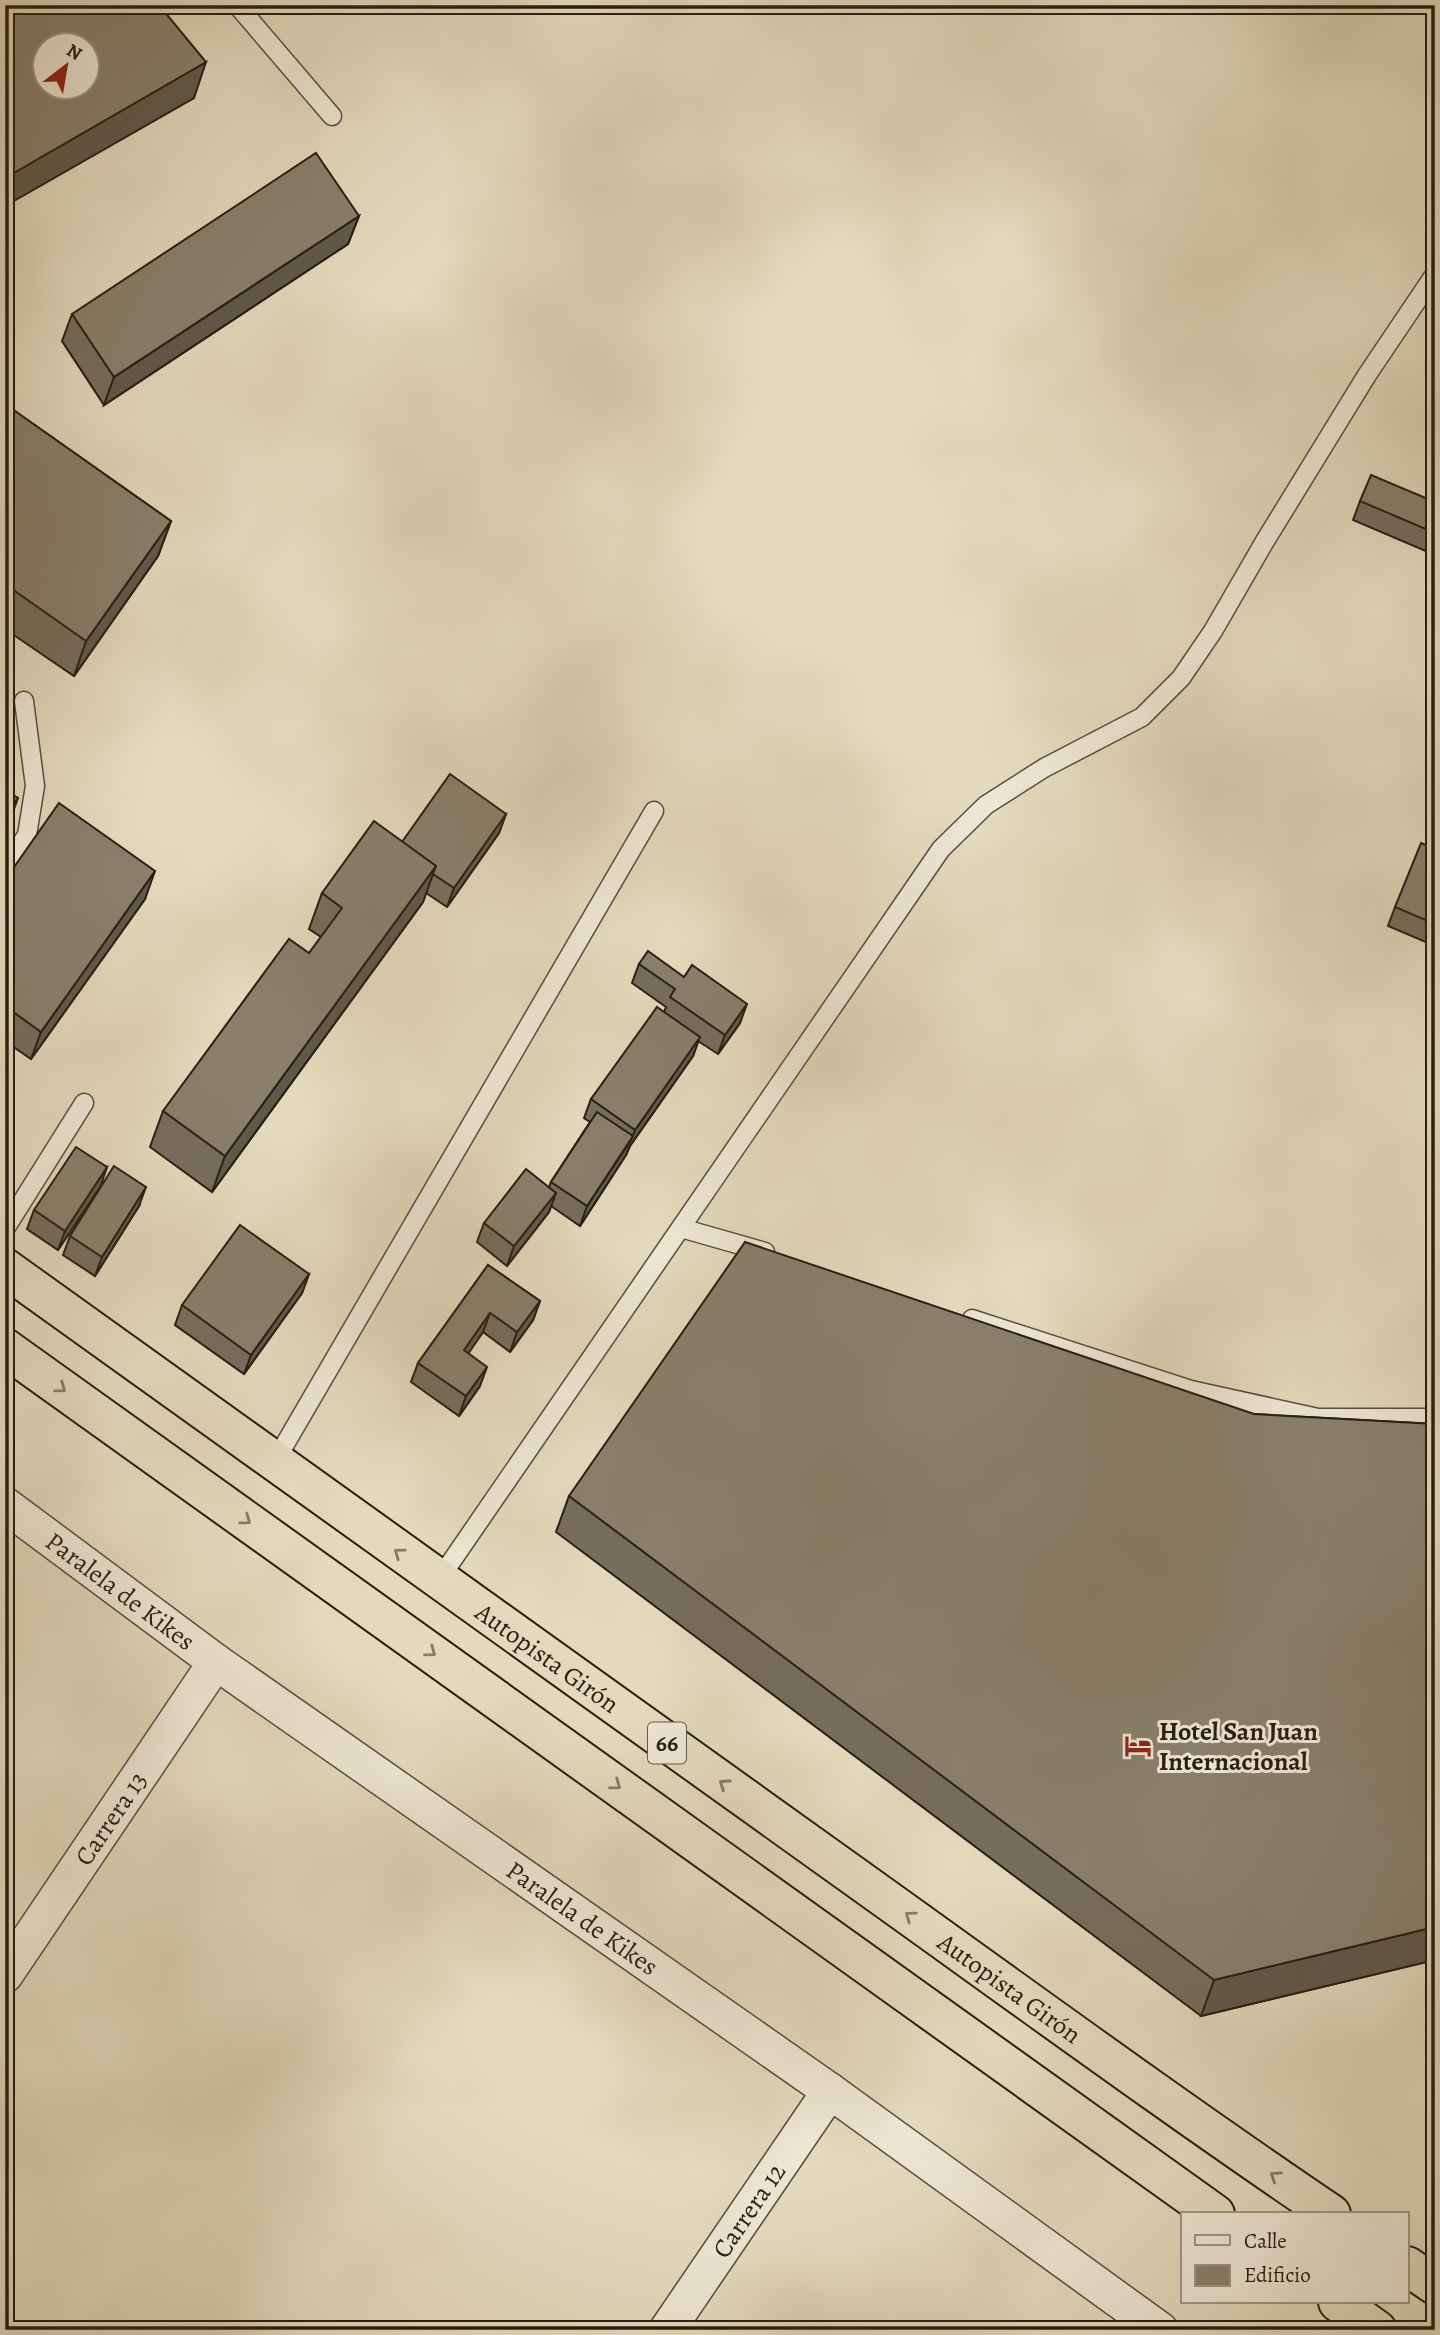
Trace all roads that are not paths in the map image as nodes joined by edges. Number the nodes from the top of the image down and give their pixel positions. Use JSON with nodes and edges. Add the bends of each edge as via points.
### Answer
{"nodes":[{"id":1,"x":237,"y":5,"type":"edge"},
{"id":2,"x":332,"y":116,"type":"dead end"},
{"id":3,"x":1435,"y":274,"type":"edge"},
{"id":4,"x":24,"y":701,"type":"dead end"},
{"id":5,"x":654,"y":811,"type":"dead end"},
{"id":6,"x":5,"y":868,"type":"edge"},
{"id":7,"x":84,"y":1103,"type":"dead end"},
{"id":8,"x":681,"y":1228,"type":"junction"},
{"id":9,"x":5,"y":1229,"type":"edge"},
{"id":10,"x":783,"y":1258,"type":"edge"},
{"id":11,"x":5,"y":1268,"type":"edge"},
{"id":12,"x":954,"y":1313,"type":"edge"},
{"id":13,"x":5,"y":1348,"type":"edge"},
{"id":14,"x":1435,"y":1418,"type":"edge"},
{"id":15,"x":274,"y":1463,"type":"junction"},
{"id":16,"x":5,"y":1505,"type":"edge"},
{"id":17,"x":438,"y":1581,"type":"junction"},
{"id":18,"x":216,"y":1662,"type":"junction"},
{"id":19,"x":5,"y":1975,"type":"edge"},
{"id":20,"x":830,"y":2091,"type":"junction"},
{"id":21,"x":1212,"y":2212,"type":"edge"},
{"id":22,"x":1328,"y":2212,"type":"edge"},
{"id":23,"x":1408,"y":2267,"type":"edge"},
{"id":24,"x":1435,"y":2285,"type":"edge"},
{"id":25,"x":1341,"y":2304,"type":"edge"},
{"id":26,"x":667,"y":2330,"type":"edge"},
{"id":27,"x":1160,"y":2330,"type":"edge"},
{"id":28,"x":1377,"y":2330,"type":"edge"}],
"edges":[{"from":1,"to":2,"type":"lane"},
{"from":3,"to":8,"type":"lane","via":[[1367,375],[1181,678],[1142,717],[1044,768],[986,805],[941,849]]},
{"from":4,"to":6,"type":"lane","via":[[35,786],[27,835]]},
{"from":5,"to":15,"type":"lane"},
{"from":7,"to":9,"type":"lane"},
{"from":8,"to":10,"type":"lane"},
{"from":8,"to":17,"type":"lane"},
{"from":11,"to":15,"type":"highway","name":"Autopista Girón","number":"66"},
{"from":12,"to":14,"type":"lane","via":[[1191,1390],[1280,1410],[1318,1418]]},
{"from":13,"to":21,"type":"highway","number":"66","one_way":true},
{"from":17,"to":15,"type":"highway","name":"Autopista Girón","number":"66","one_way":true},
{"from":16,"to":18,"type":"street","name":"Paralela de Kikes"},
{"from":22,"to":17,"type":"highway","name":"Autopista Girón","number":"66","one_way":true,"via":[[1189,2118]]},
{"from":18,"to":19,"type":"street","name":"Carrera 13"},
{"from":18,"to":20,"type":"street","name":"Paralela de Kikes"},
{"from":20,"to":26,"type":"street","name":"Carrera 12"},
{"from":20,"to":27,"type":"street","name":"Paralela de Kikes"},
{"from":23,"to":24,"type":"highway"},
{"from":25,"to":28,"type":"highway"}]}
